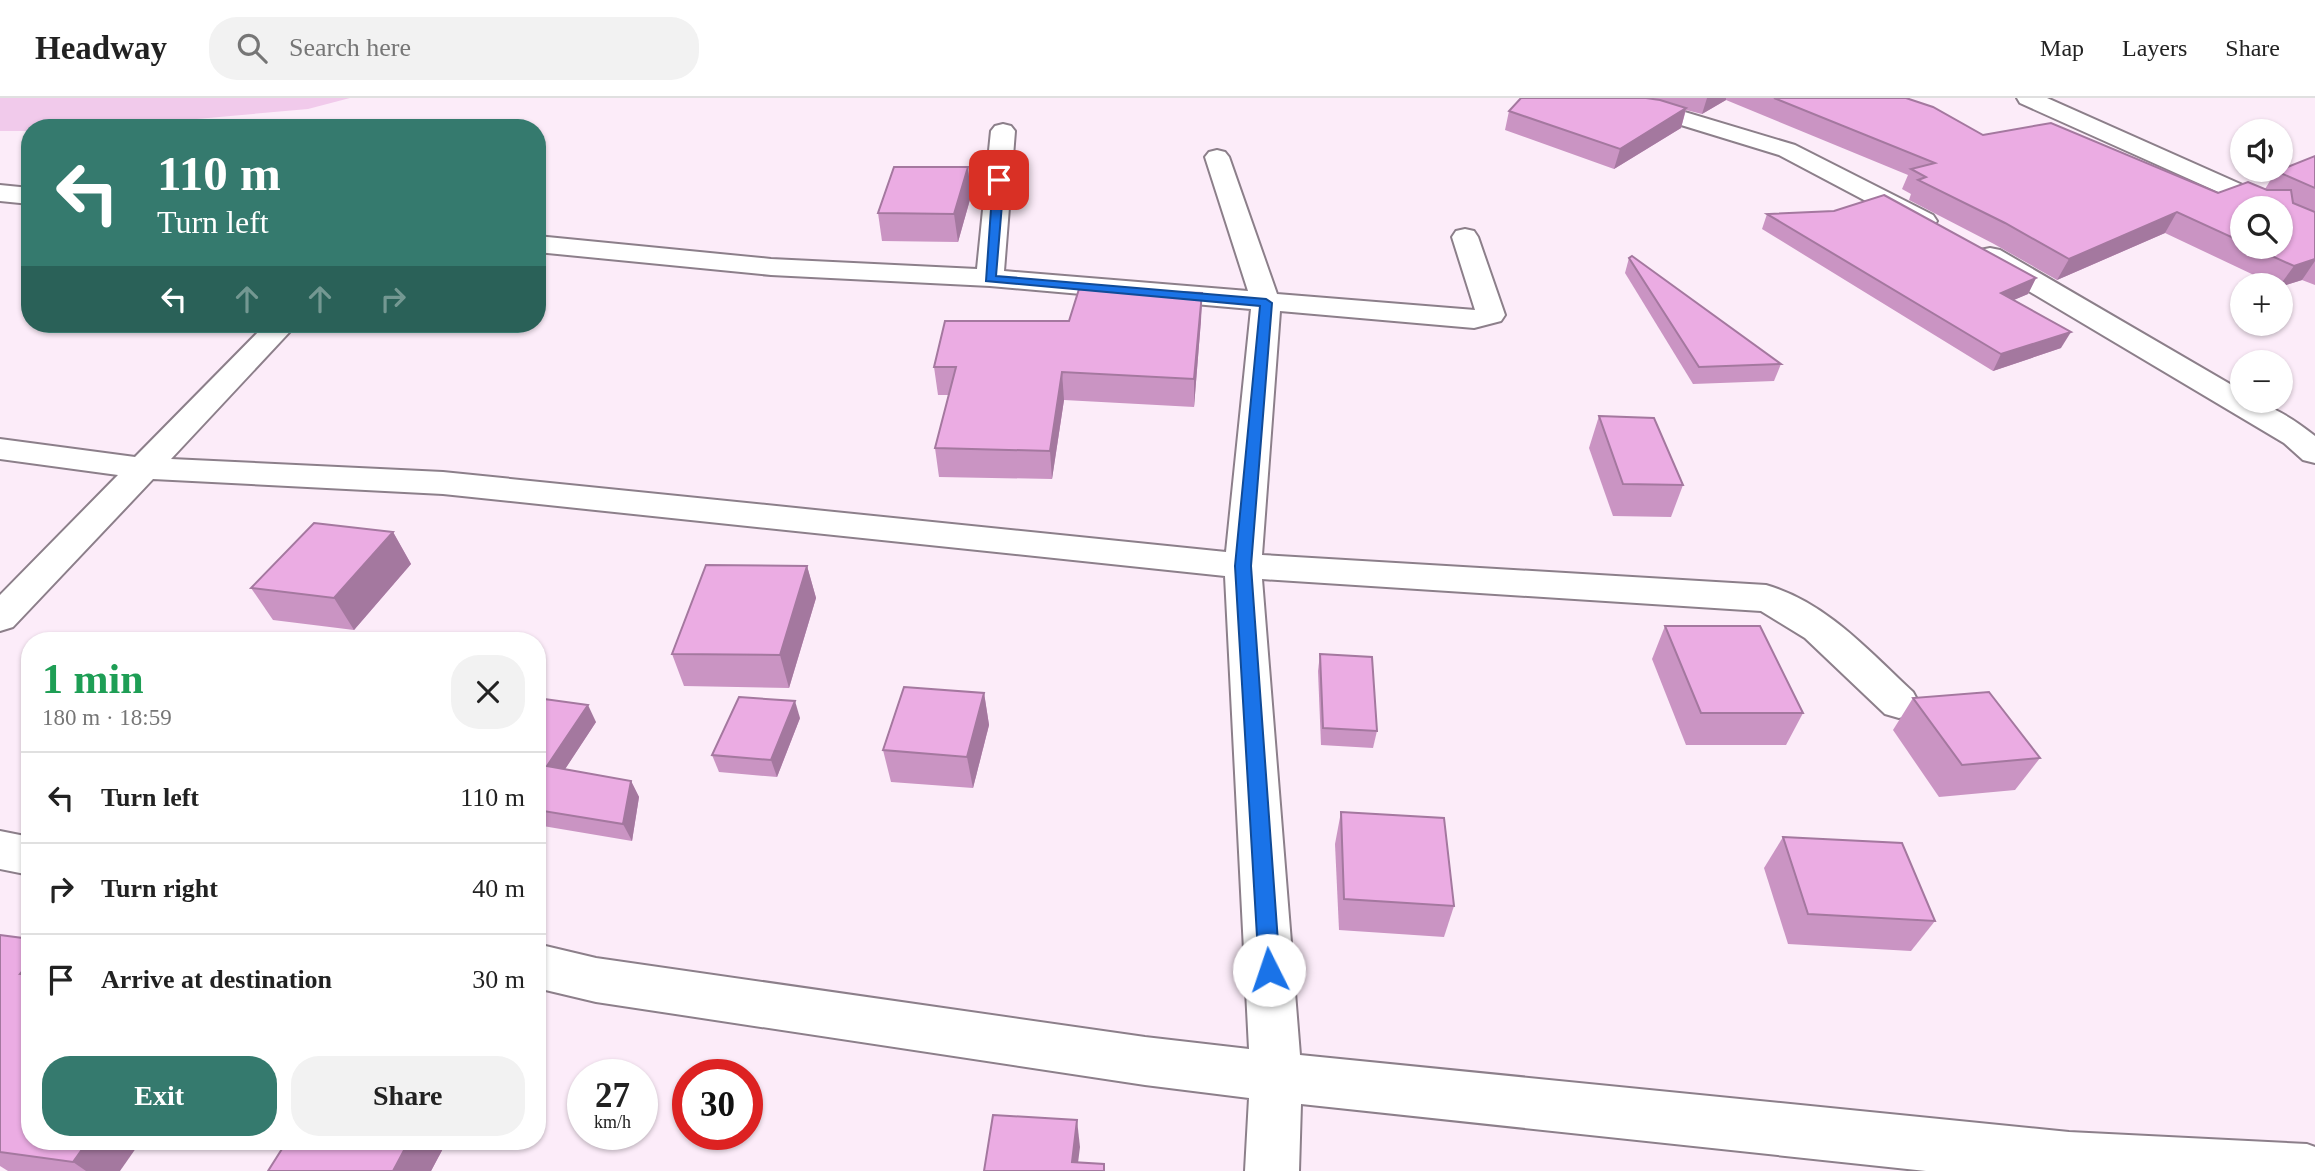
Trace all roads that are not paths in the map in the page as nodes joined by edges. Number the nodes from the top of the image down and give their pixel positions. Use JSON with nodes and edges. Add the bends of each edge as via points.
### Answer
{"nodes":[{"id":1,"x":1583,"y":98,"type":"edge"},
{"id":2,"x":2028,"y":98,"type":"edge"},
{"id":3,"x":1003,"y":131,"type":"dead end"},
{"id":4,"x":1217,"y":157,"type":"dead end"},
{"id":5,"x":0,"y":193,"type":"edge"},
{"id":6,"x":21,"y":195,"type":"edge"},
{"id":7,"x":2246,"y":196,"type":"edge"},
{"id":8,"x":1946,"y":233,"type":"edge"},
{"id":9,"x":1465,"y":237,"type":"dead end"},
{"id":10,"x":546,"y":245,"type":"edge"},
{"id":11,"x":1971,"y":246,"type":"edge"},
{"id":12,"x":990,"y":278,"type":"junction"},
{"id":13,"x":1266,"y":303,"type":"junction"},
{"id":14,"x":273,"y":333,"type":"edge"},
{"id":15,"x":2308,"y":440,"type":"edge"},
{"id":16,"x":0,"y":449,"type":"edge"},
{"id":17,"x":143,"y":468,"type":"junction"},
{"id":18,"x":1243,"y":566,"type":"junction"},
{"id":19,"x":0,"y":618,"type":"edge"},
{"id":20,"x":1899,"y":703,"type":"dead end"},
{"id":21,"x":0,"y":850,"type":"edge"},
{"id":22,"x":21,"y":854,"type":"edge"},
{"id":23,"x":546,"y":968,"type":"edge"},
{"id":24,"x":1276,"y":1077,"type":"junction"},
{"id":25,"x":1272,"y":1171,"type":"edge"},
{"id":26,"x":2307,"y":1171,"type":"edge"}],
"edges":[{"from":1,"to":8,"type":"street","via":[[1658,111],[1787,150]]},
{"from":2,"to":7,"type":"street"},
{"from":3,"to":12,"type":"street"},
{"from":4,"to":13,"type":"street"},
{"from":5,"to":6,"type":"street"},
{"from":9,"to":13,"type":"street","via":[[1491,315],[1474,319]]},
{"from":10,"to":12,"type":"street","via":[[771,267]]},
{"from":11,"to":15,"type":"street"},
{"from":12,"to":13,"type":"street"},
{"from":13,"to":18,"type":"street"},
{"from":14,"to":17,"type":"street"},
{"from":16,"to":17,"type":"street"},
{"from":17,"to":18,"type":"street","via":[[443,483]]},
{"from":17,"to":19,"type":"street"},
{"from":18,"to":20,"type":"street","via":[[1766,598],[1806,618]]},
{"from":18,"to":24,"type":"street"},
{"from":21,"to":22,"type":"street"},
{"from":23,"to":24,"type":"street","via":[[610,982]]},
{"from":24,"to":25,"type":"street"},
{"from":24,"to":26,"type":"street","via":[[2069,1159]]}]}
